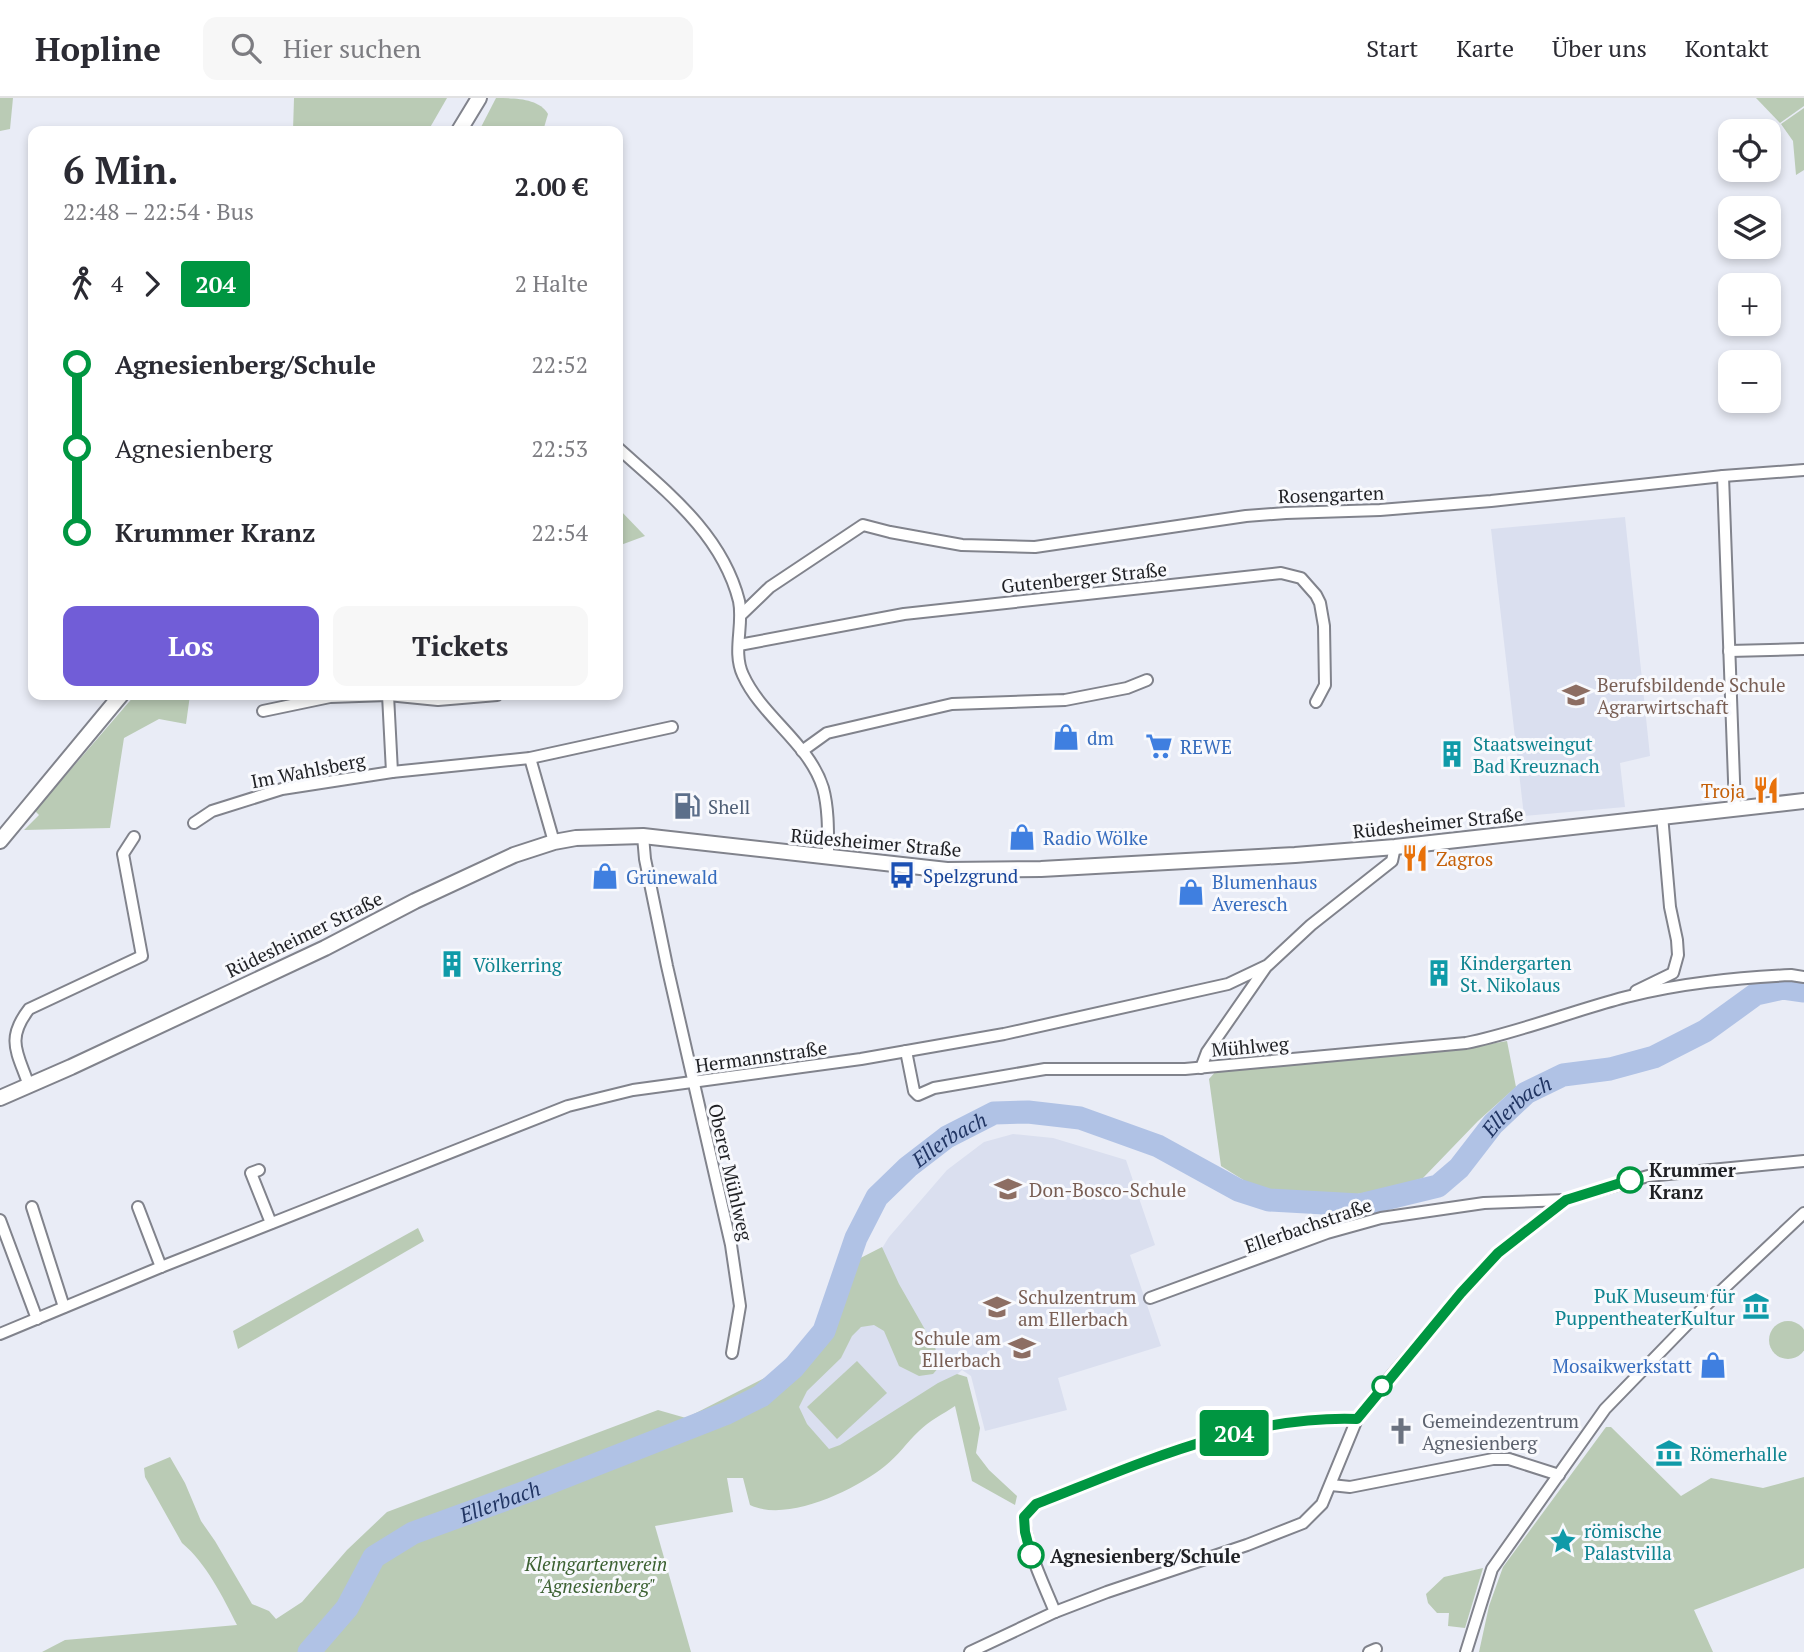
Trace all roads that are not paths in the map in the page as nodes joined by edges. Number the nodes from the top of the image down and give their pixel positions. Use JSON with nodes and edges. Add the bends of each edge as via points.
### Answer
{"nodes":[{"id":1,"x":479,"y":98,"type":"edge"},
{"id":2,"x":462,"y":126,"type":"edge"},
{"id":3,"x":623,"y":453,"type":"edge"},
{"id":4,"x":1804,"y":470,"type":"edge"},
{"id":5,"x":1723,"y":476,"type":"junction"},
{"id":6,"x":741,"y":615,"type":"junction"},
{"id":7,"x":739,"y":645,"type":"junction"},
{"id":8,"x":1804,"y":649,"type":"edge"},
{"id":9,"x":1729,"y":651,"type":"junction"},
{"id":10,"x":1147,"y":680,"type":"dead end"},
{"id":11,"x":117,"y":700,"type":"edge"},
{"id":12,"x":316,"y":700,"type":"edge"},
{"id":13,"x":388,"y":700,"type":"edge"},
{"id":14,"x":1316,"y":702,"type":"dead end"},
{"id":15,"x":263,"y":711,"type":"dead end"},
{"id":16,"x":672,"y":727,"type":"dead end"},
{"id":17,"x":802,"y":751,"type":"junction"},
{"id":18,"x":530,"y":758,"type":"junction"},
{"id":19,"x":392,"y":772,"type":"junction"},
{"id":20,"x":1804,"y":801,"type":"edge"},
{"id":21,"x":1735,"y":808,"type":"junction"},
{"id":22,"x":1662,"y":816,"type":"junction"},
{"id":23,"x":194,"y":823,"type":"dead end"},
{"id":24,"x":643,"y":836,"type":"junction"},
{"id":25,"x":134,"y":837,"type":"dead end"},
{"id":26,"x":0,"y":841,"type":"edge"},
{"id":27,"x":554,"y":842,"type":"junction"},
{"id":28,"x":1395,"y":847,"type":"junction"},
{"id":29,"x":828,"y":858,"type":"junction"},
{"id":30,"x":1268,"y":965,"type":"junction"},
{"id":31,"x":1804,"y":977,"type":"edge"},
{"id":32,"x":1627,"y":997,"type":"junction"},
{"id":33,"x":906,"y":1051,"type":"junction"},
{"id":34,"x":1201,"y":1068,"type":"junction"},
{"id":35,"x":693,"y":1083,"type":"junction"},
{"id":36,"x":29,"y":1086,"type":"junction"},
{"id":37,"x":0,"y":1098,"type":"edge"},
{"id":38,"x":1804,"y":1161,"type":"edge"},
{"id":39,"x":259,"y":1170,"type":"dead end"},
{"id":40,"x":1566,"y":1200,"type":"junction"},
{"id":41,"x":138,"y":1207,"type":"dead end"},
{"id":42,"x":32,"y":1208,"type":"dead end"},
{"id":43,"x":1804,"y":1213,"type":"edge"},
{"id":44,"x":0,"y":1220,"type":"edge"},
{"id":45,"x":271,"y":1223,"type":"junction"},
{"id":46,"x":160,"y":1267,"type":"junction"},
{"id":47,"x":1150,"y":1298,"type":"dead end"},
{"id":48,"x":64,"y":1307,"type":"junction"},
{"id":49,"x":37,"y":1319,"type":"junction"},
{"id":50,"x":0,"y":1334,"type":"edge"},
{"id":51,"x":732,"y":1353,"type":"dead end"},
{"id":52,"x":1357,"y":1419,"type":"junction"},
{"id":53,"x":1559,"y":1475,"type":"junction"},
{"id":54,"x":1331,"y":1485,"type":"junction"},
{"id":55,"x":1055,"y":1612,"type":"junction"},
{"id":56,"x":970,"y":1652,"type":"edge"},
{"id":57,"x":1466,"y":1652,"type":"edge"}],
"edges":[{"from":1,"to":2,"type":"street"},
{"from":3,"to":6,"type":"street","via":[[709,537],[731,581]]},
{"from":4,"to":5,"type":"street","name":"Rosengarten"},
{"from":5,"to":6,"type":"street","name":"Rosengarten","via":[[1491,501],[1246,516],[1035,547],[962,545],[863,525],[770,587]]},
{"from":5,"to":9,"type":"street"},
{"from":6,"to":7,"type":"street"},
{"from":7,"to":14,"type":"street","name":"Gutenberger Straße","via":[[904,614],[1281,573],[1301,578],[1320,603],[1325,685]]},
{"from":7,"to":17,"type":"street","via":[[739,664],[746,682]]},
{"from":8,"to":9,"type":"street"},
{"from":9,"to":21,"type":"street"},
{"from":10,"to":17,"type":"street","via":[[1065,700],[952,704],[827,733]]},
{"from":11,"to":26,"type":"street"},
{"from":12,"to":15,"type":"street"},
{"from":13,"to":19,"type":"street","name":"Im Wahlsberg"},
{"from":16,"to":18,"type":"street","name":"Im Wahlsberg"},
{"from":17,"to":29,"type":"street","via":[[823,788]]},
{"from":18,"to":19,"type":"street","name":"Im Wahlsberg"},
{"from":18,"to":27,"type":"street"},
{"from":19,"to":23,"type":"street","name":"Im Wahlsberg","via":[[282,789],[212,811]]},
{"from":20,"to":21,"type":"street","name":"Rüdesheimer Straße"},
{"from":21,"to":22,"type":"street","name":"Rüdesheimer Straße"},
{"from":22,"to":28,"type":"street","name":"Rüdesheimer Straße"},
{"from":22,"to":32,"type":"street","name":"Mühlweg","via":[[1678,955],[1673,973]]},
{"from":24,"to":27,"type":"street","name":"Rüdesheimer Straße"},
{"from":24,"to":29,"type":"street","name":"Rüdesheimer Straße"},
{"from":24,"to":35,"type":"street","name":"Oberer Mühlweg"},
{"from":25,"to":36,"type":"street","via":[[123,854],[142,956],[29,1009],[18,1023],[14,1041]]},
{"from":27,"to":36,"type":"street","name":"Rüdesheimer Straße","via":[[514,855]]},
{"from":28,"to":29,"type":"street","name":"Rüdesheimer Straße","via":[[1041,869],[947,870]]},
{"from":28,"to":30,"type":"street","name":"Hermannstraße","via":[[1392,862]]},
{"from":30,"to":33,"type":"street","name":"Hermannstraße","via":[[1228,984]]},
{"from":30,"to":34,"type":"street","name":"Hermannstraße","via":[[1206,1052]]},
{"from":31,"to":32,"type":"street","name":"Mühlweg","via":[[1706,981]]},
{"from":32,"to":34,"type":"street","name":"Mühlweg","via":[[1506,1035],[1465,1043]]},
{"from":33,"to":34,"type":"street","name":"Mühlweg","via":[[918,1095],[934,1088],[1045,1069]]},
{"from":33,"to":35,"type":"street","name":"Hermannstraße"},
{"from":35,"to":45,"type":"street","name":"Hermannstraße","via":[[633,1090],[568,1106]]},
{"from":35,"to":51,"type":"street","name":"Oberer Mühlweg","via":[[737,1287],[739,1316]]},
{"from":36,"to":37,"type":"street","name":"Rüdesheimer Straße"},
{"from":38,"to":40,"type":"street","via":[[1648,1176]]},
{"from":39,"to":45,"type":"street","via":[[251,1173]]},
{"from":40,"to":47,"type":"street","name":"Ellerbachstraße","via":[[1484,1203],[1381,1218],[1326,1233]]},
{"from":40,"to":52,"type":"street","via":[[1480,1272]]},
{"from":41,"to":46,"type":"street"},
{"from":42,"to":48,"type":"street"},
{"from":43,"to":53,"type":"street","via":[[1639,1372],[1605,1409]]},
{"from":44,"to":49,"type":"street"},
{"from":45,"to":46,"type":"street","name":"Hermannstraße"},
{"from":46,"to":48,"type":"street","name":"Hermannstraße"},
{"from":48,"to":49,"type":"street","name":"Hermannstraße"},
{"from":49,"to":50,"type":"street","name":"Hermannstraße"},
{"from":52,"to":54,"type":"street"},
{"from":52,"to":55,"type":"street","via":[[1274,1424],[1225,1435],[1036,1504],[1024,1517],[1025,1532]]},
{"from":53,"to":54,"type":"street","via":[[1509,1460],[1493,1460],[1350,1487]]},
{"from":53,"to":57,"type":"street","via":[[1492,1569]]},
{"from":54,"to":55,"type":"street","via":[[1313,1515],[1292,1529]]},
{"from":55,"to":56,"type":"street"}]}
